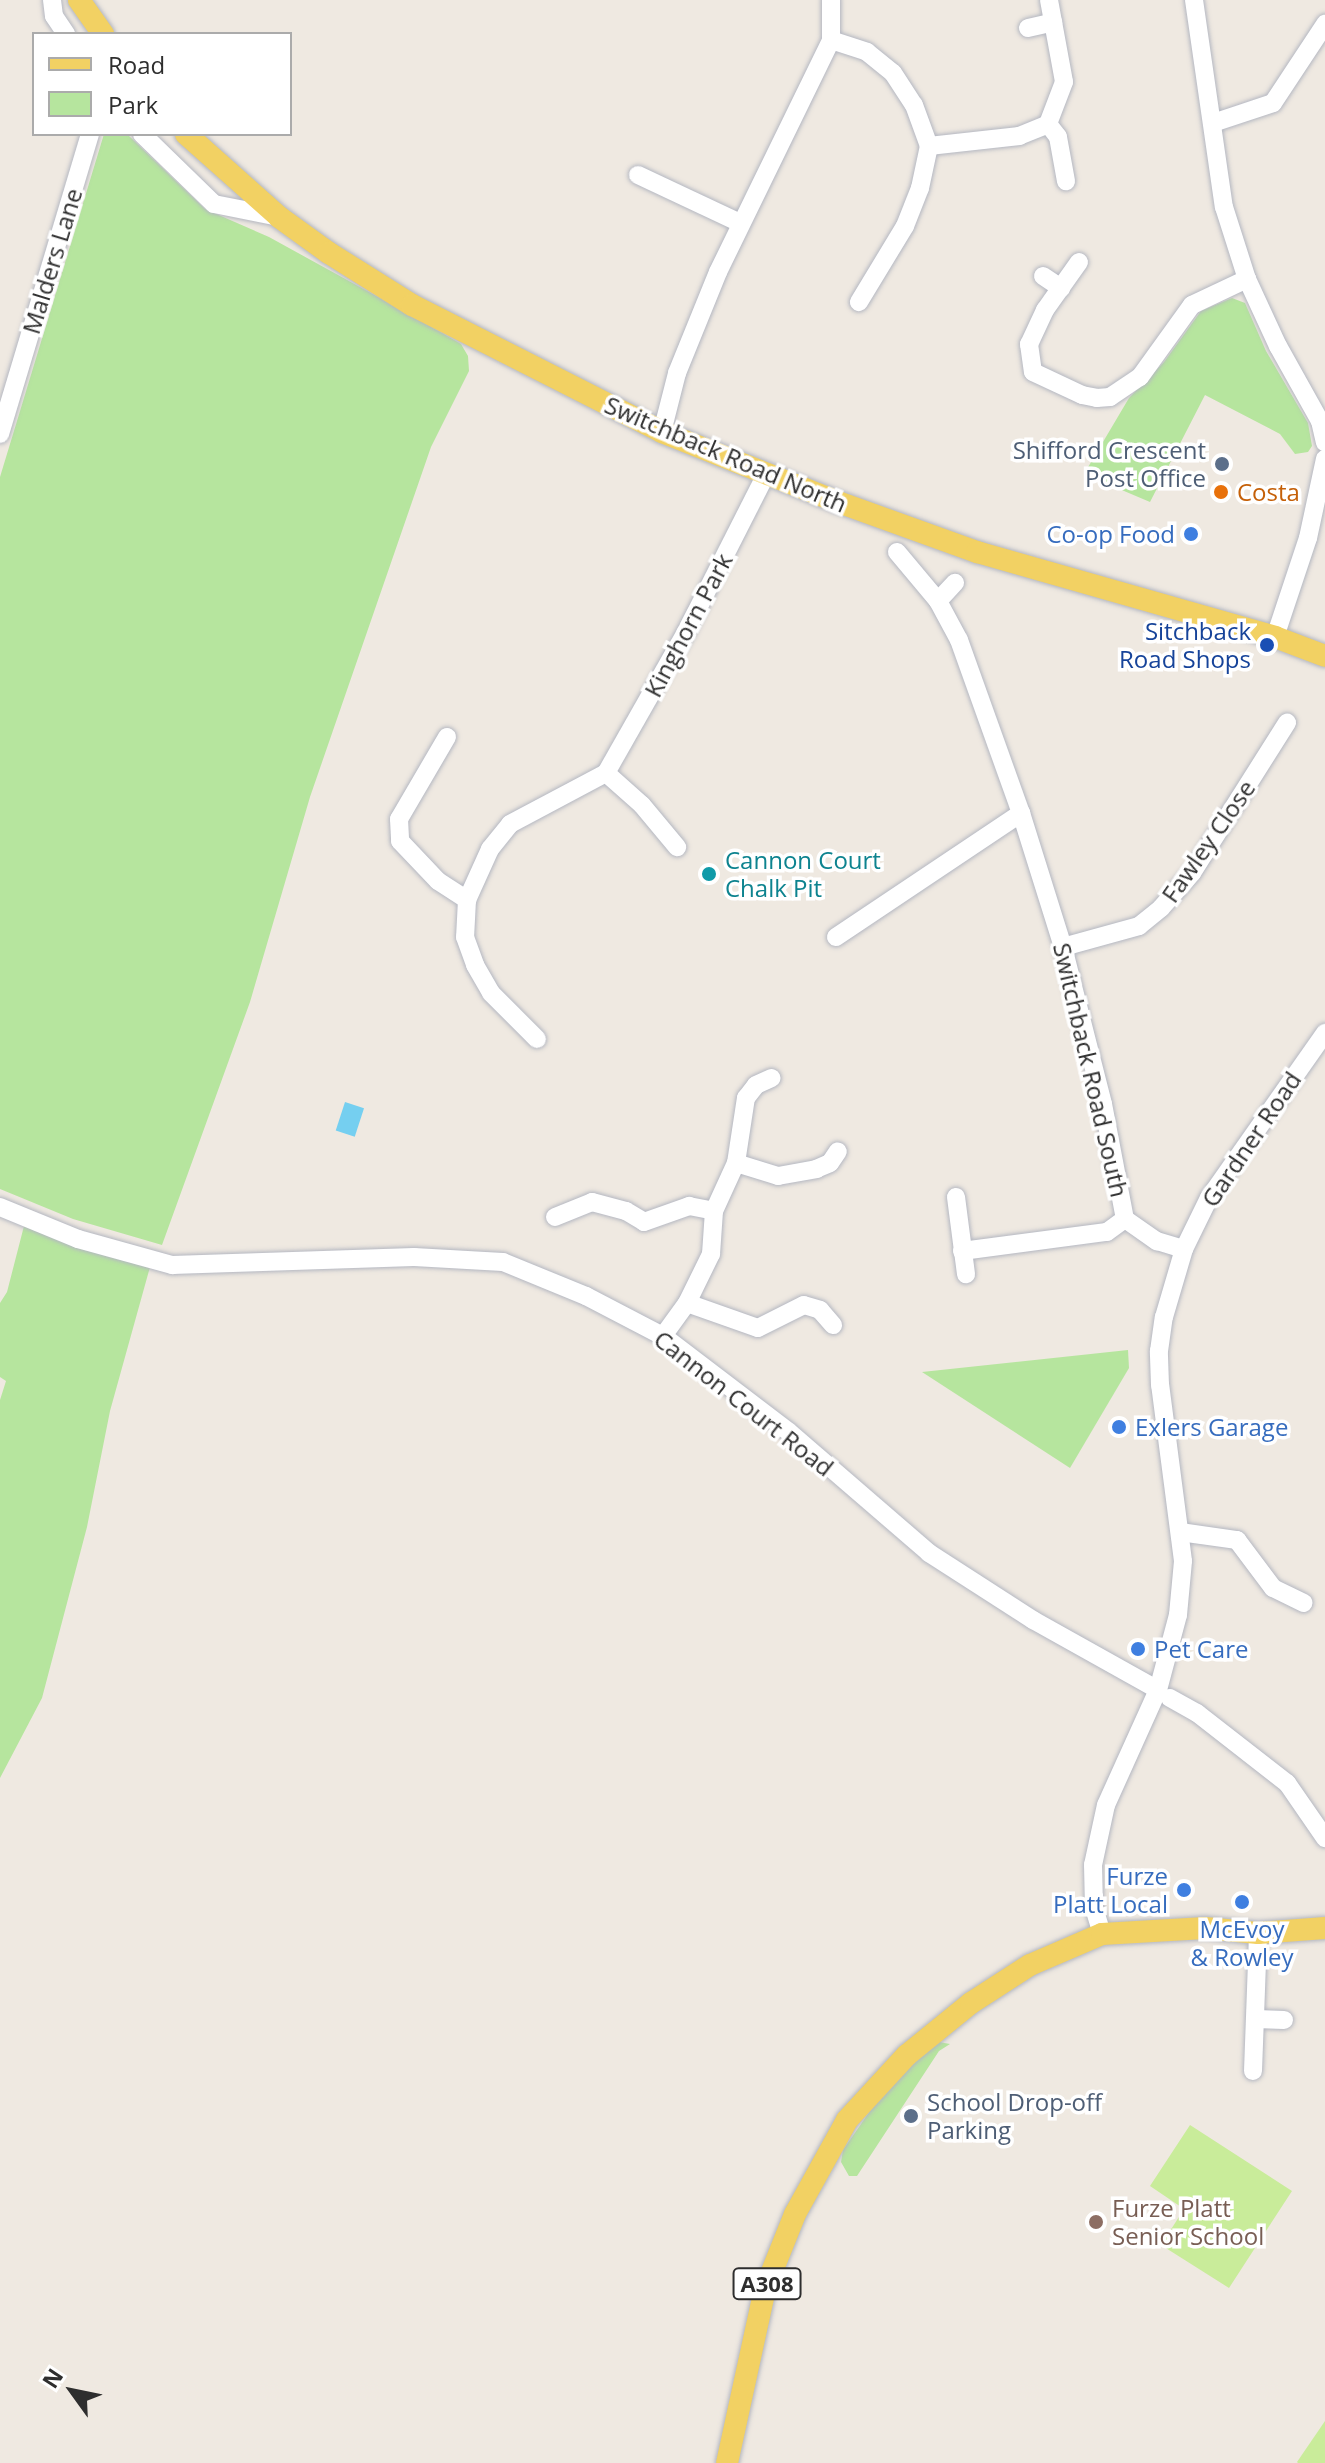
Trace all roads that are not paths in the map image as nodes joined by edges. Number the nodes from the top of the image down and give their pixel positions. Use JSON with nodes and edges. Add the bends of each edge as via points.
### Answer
{"nodes":[{"id":1,"x":52,"y":0,"type":"edge"},
{"id":2,"x":79,"y":0,"type":"edge"},
{"id":3,"x":831,"y":0,"type":"edge"},
{"id":4,"x":1049,"y":0,"type":"edge"},
{"id":5,"x":1194,"y":0,"type":"edge"},
{"id":6,"x":1053,"y":22,"type":"junction"},
{"id":7,"x":1325,"y":24,"type":"edge"},
{"id":8,"x":1028,"y":28,"type":"dead end"},
{"id":9,"x":65,"y":32,"type":"edge"},
{"id":10,"x":102,"y":32,"type":"edge"},
{"id":11,"x":831,"y":40,"type":"junction"},
{"id":12,"x":1213,"y":123,"type":"junction"},
{"id":13,"x":1048,"y":124,"type":"junction"},
{"id":14,"x":89,"y":136,"type":"edge"},
{"id":15,"x":144,"y":136,"type":"edge"},
{"id":16,"x":188,"y":136,"type":"edge"},
{"id":17,"x":929,"y":146,"type":"junction"},
{"id":18,"x":638,"y":175,"type":"dead end"},
{"id":19,"x":1066,"y":181,"type":"dead end"},
{"id":20,"x":279,"y":217,"type":"junction"},
{"id":21,"x":740,"y":223,"type":"junction"},
{"id":22,"x":1079,"y":262,"type":"dead end"},
{"id":23,"x":1043,"y":276,"type":"dead end"},
{"id":24,"x":1247,"y":279,"type":"junction"},
{"id":25,"x":1061,"y":288,"type":"junction"},
{"id":26,"x":885,"y":296,"type":"dead end"},
{"id":27,"x":662,"y":432,"type":"junction"},
{"id":28,"x":0,"y":434,"type":"edge"},
{"id":29,"x":1325,"y":442,"type":"edge"},
{"id":30,"x":1325,"y":459,"type":"edge"},
{"id":31,"x":766,"y":474,"type":"junction"},
{"id":32,"x":1317,"y":540,"type":"edge"},
{"id":33,"x":897,"y":552,"type":"dead end"},
{"id":34,"x":955,"y":583,"type":"dead end"},
{"id":35,"x":938,"y":601,"type":"junction"},
{"id":36,"x":1275,"y":637,"type":"junction"},
{"id":37,"x":1325,"y":656,"type":"edge"},
{"id":38,"x":1287,"y":723,"type":"dead end"},
{"id":39,"x":447,"y":737,"type":"dead end"},
{"id":40,"x":606,"y":773,"type":"junction"},
{"id":41,"x":1021,"y":813,"type":"junction"},
{"id":42,"x":677,"y":847,"type":"dead end"},
{"id":43,"x":467,"y":900,"type":"junction"},
{"id":44,"x":836,"y":937,"type":"dead end"},
{"id":45,"x":1063,"y":947,"type":"junction"},
{"id":46,"x":1325,"y":1033,"type":"edge"},
{"id":47,"x":537,"y":1039,"type":"dead end"},
{"id":48,"x":772,"y":1078,"type":"dead end"},
{"id":49,"x":838,"y":1151,"type":"dead end"},
{"id":50,"x":736,"y":1163,"type":"junction"},
{"id":51,"x":956,"y":1197,"type":"dead end"},
{"id":52,"x":0,"y":1207,"type":"edge"},
{"id":53,"x":714,"y":1211,"type":"junction"},
{"id":54,"x":555,"y":1217,"type":"dead end"},
{"id":55,"x":1125,"y":1219,"type":"junction"},
{"id":56,"x":1184,"y":1249,"type":"junction"},
{"id":57,"x":962,"y":1251,"type":"junction"},
{"id":58,"x":966,"y":1274,"type":"dead end"},
{"id":59,"x":687,"y":1303,"type":"junction"},
{"id":60,"x":833,"y":1325,"type":"dead end"},
{"id":61,"x":663,"y":1336,"type":"junction"},
{"id":62,"x":1180,"y":1532,"type":"junction"},
{"id":63,"x":1304,"y":1603,"type":"dead end"},
{"id":64,"x":1164,"y":1694,"type":"junction"},
{"id":65,"x":1325,"y":1838,"type":"edge"},
{"id":66,"x":1325,"y":1928,"type":"edge"},
{"id":67,"x":1258,"y":1933,"type":"junction"},
{"id":68,"x":1102,"y":1934,"type":"junction"},
{"id":69,"x":1256,"y":2019,"type":"junction"},
{"id":70,"x":1284,"y":2020,"type":"dead end"},
{"id":71,"x":1253,"y":2071,"type":"dead end"},
{"id":72,"x":727,"y":2463,"type":"edge"}],
"edges":[{"from":1,"to":9,"type":"street","via":[[54,16]]},
{"from":2,"to":10,"type":"main road"},
{"from":3,"to":11,"type":"street"},
{"from":4,"to":6,"type":"street"},
{"from":5,"to":12,"type":"street"},
{"from":6,"to":8,"type":"street"},
{"from":6,"to":13,"type":"street","via":[[1064,82]]},
{"from":7,"to":12,"type":"street","via":[[1273,103]]},
{"from":11,"to":17,"type":"street","via":[[867,52],[893,73],[914,105]]},
{"from":11,"to":21,"type":"street"},
{"from":12,"to":24,"type":"street","via":[[1217,178]]},
{"from":13,"to":17,"type":"street","via":[[1019,136]]},
{"from":13,"to":19,"type":"street","via":[[1058,137]]},
{"from":14,"to":28,"type":"street","name":"Malders Lane"},
{"from":15,"to":20,"type":"street","via":[[214,204]]},
{"from":16,"to":20,"type":"main road","name":"Switchback Road North"},
{"from":17,"to":26,"type":"street","via":[[905,226],[864,294]]},
{"from":18,"to":21,"type":"street"},
{"from":20,"to":27,"type":"main road","name":"Switchback Road North","via":[[412,305]]},
{"from":21,"to":27,"type":"street","via":[[677,373]]},
{"from":22,"to":25,"type":"street"},
{"from":23,"to":25,"type":"street"},
{"from":24,"to":25,"type":"street","via":[[1192,305],[1140,377],[1110,397],[1082,395],[1026,377],[1029,344]]},
{"from":24,"to":29,"type":"street","via":[[1320,421]]},
{"from":27,"to":31,"type":"main road","name":"Switchback Road North"},
{"from":30,"to":32,"type":"street"},
{"from":31,"to":36,"type":"main road","name":"Switchback Road North","via":[[977,552]]},
{"from":31,"to":40,"type":"street","name":"Kinghorn Park","via":[[686,632]]},
{"from":32,"to":36,"type":"street"},
{"from":33,"to":35,"type":"street","name":"Switchback Road South"},
{"from":34,"to":35,"type":"street"},
{"from":35,"to":41,"type":"street","name":"Switchback Road South","via":[[959,640]]},
{"from":36,"to":37,"type":"main road","name":"Switchback Road North"},
{"from":38,"to":45,"type":"street","name":"Fawley Close","via":[[1192,873],[1161,908],[1139,926]]},
{"from":39,"to":43,"type":"street","via":[[399,819],[400,841],[438,881]]},
{"from":40,"to":42,"type":"street"},
{"from":40,"to":43,"type":"street","via":[[510,824],[490,849]]},
{"from":41,"to":44,"type":"street"},
{"from":41,"to":45,"type":"street","name":"Switchback Road South"},
{"from":43,"to":47,"type":"street","via":[[465,937],[475,965],[491,993]]},
{"from":45,"to":55,"type":"street","name":"Switchback Road South","via":[[1103,1104]]},
{"from":46,"to":56,"type":"street","name":"Gardner Road","via":[[1209,1198]]},
{"from":48,"to":50,"type":"street","via":[[756,1085],[746,1098]]},
{"from":49,"to":50,"type":"street","via":[[830,1163],[816,1169],[778,1176]]},
{"from":50,"to":53,"type":"street"},
{"from":51,"to":57,"type":"street"},
{"from":52,"to":61,"type":"street","name":"Cannon Court Road","via":[[78,1239],[172,1265],[414,1257],[503,1262]]},
{"from":53,"to":54,"type":"street","via":[[689,1206],[644,1222],[592,1202]]},
{"from":53,"to":59,"type":"street","via":[[711,1254]]},
{"from":55,"to":56,"type":"street","name":"Switchback Road South","via":[[1157,1241]]},
{"from":55,"to":57,"type":"street","via":[[1107,1232]]},
{"from":56,"to":62,"type":"street","via":[[1159,1351]]},
{"from":57,"to":58,"type":"street"},
{"from":59,"to":60,"type":"street","via":[[758,1328],[804,1305],[820,1310]]},
{"from":59,"to":61,"type":"street"},
{"from":61,"to":64,"type":"street","name":"Cannon Court Road","via":[[789,1432],[929,1553]]},
{"from":62,"to":63,"type":"street","via":[[1237,1540],[1273,1588]]},
{"from":62,"to":64,"type":"street","via":[[1178,1615]]},
{"from":64,"to":65,"type":"street","name":"Cannon Court Road","via":[[1287,1783]]},
{"from":64,"to":68,"type":"street","via":[[1106,1805],[1093,1865],[1094,1908]]},
{"from":66,"to":67,"type":"main road","number":"A308"},
{"from":67,"to":68,"type":"main road","number":"A308","via":[[1205,1928]]},
{"from":67,"to":69,"type":"street"},
{"from":68,"to":72,"type":"main road","number":"A308","via":[[1030,1965],[971,2003],[907,2055],[847,2120],[795,2214],[765,2289]]},
{"from":69,"to":70,"type":"street"},
{"from":69,"to":71,"type":"street"}]}
